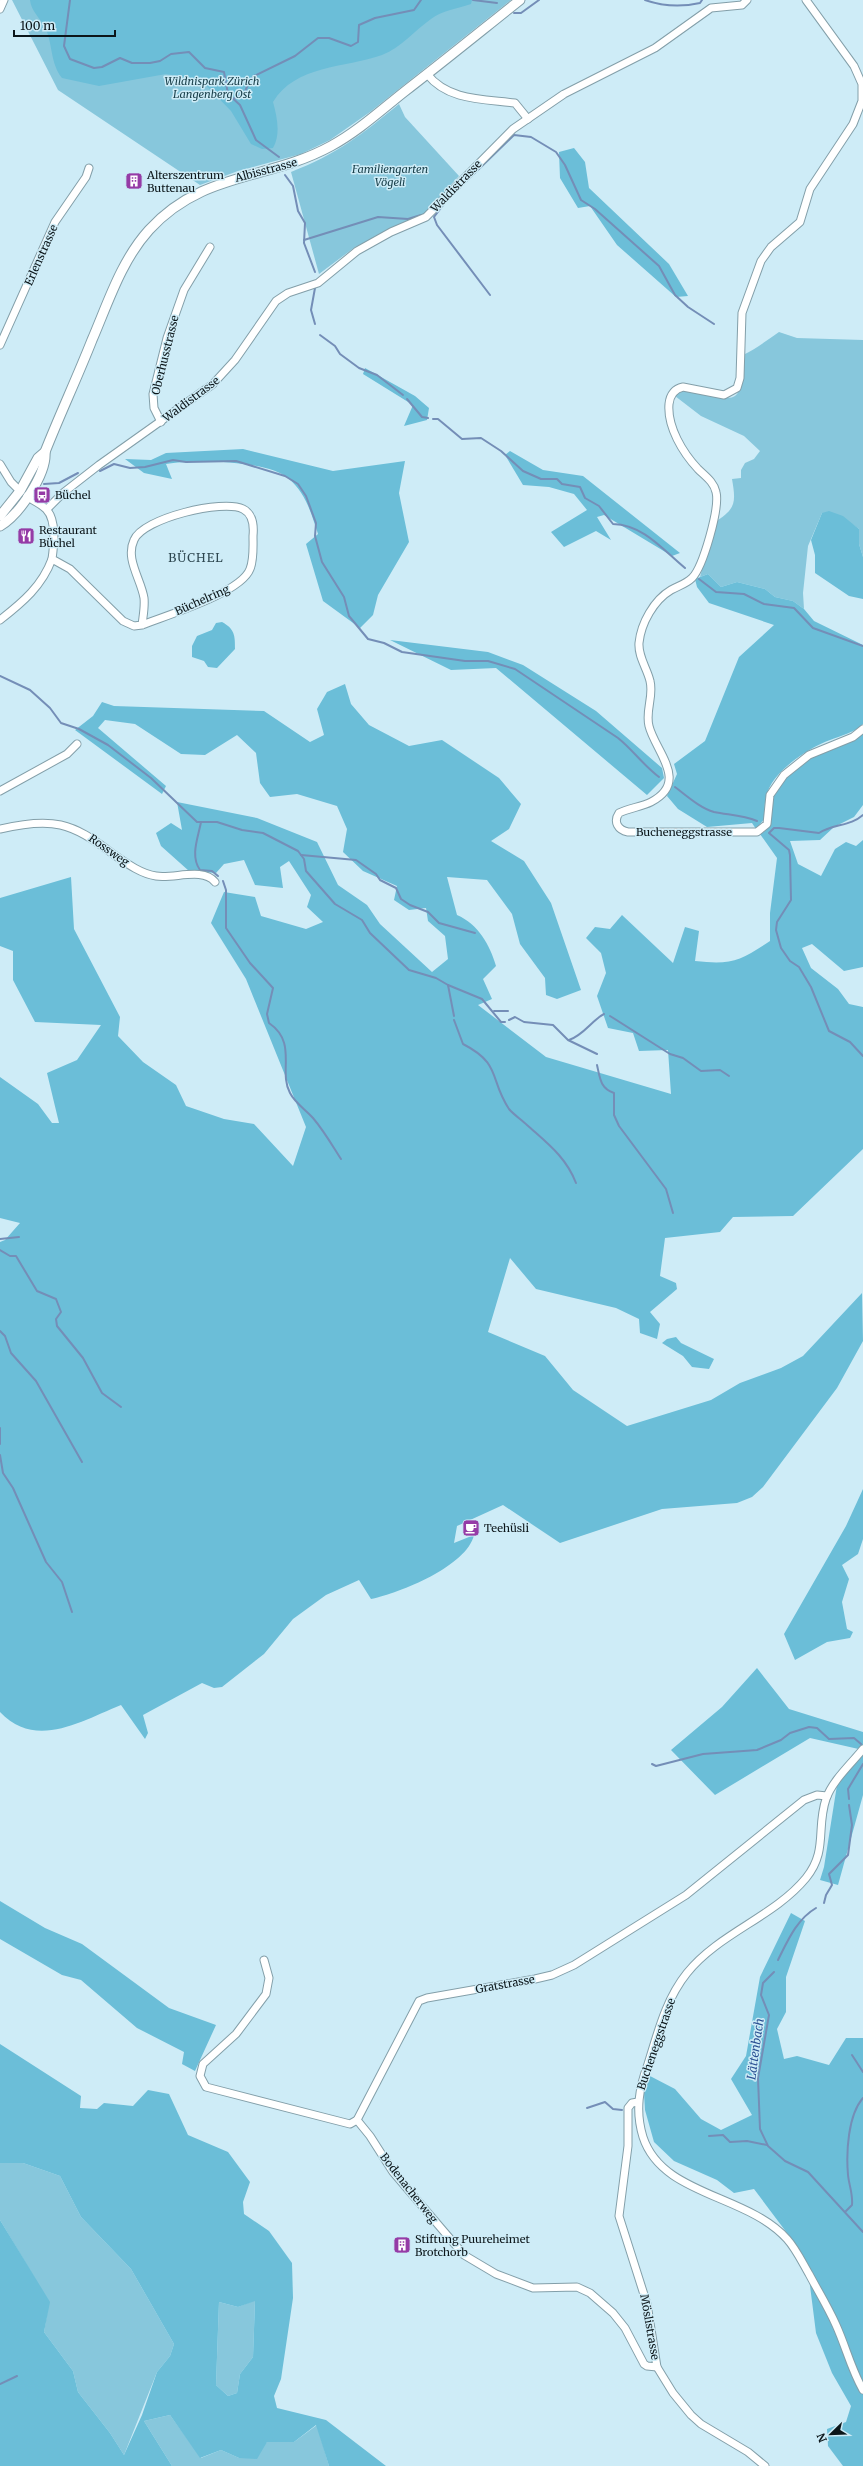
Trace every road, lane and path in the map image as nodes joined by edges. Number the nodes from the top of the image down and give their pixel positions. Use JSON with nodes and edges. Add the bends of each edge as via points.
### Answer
{"nodes":[{"id":1,"x":4,"y":0,"type":"edge"},
{"id":2,"x":520,"y":0,"type":"edge"},
{"id":3,"x":710,"y":0,"type":"edge"},
{"id":4,"x":747,"y":0,"type":"edge"},
{"id":5,"x":806,"y":0,"type":"edge"},
{"id":6,"x":711,"y":8,"type":"junction"},
{"id":7,"x":0,"y":9,"type":"edge"},
{"id":8,"x":427,"y":74,"type":"junction"},
{"id":9,"x":528,"y":119,"type":"junction"},
{"id":10,"x":89,"y":168,"type":"dead end"},
{"id":11,"x":210,"y":247,"type":"dead end"},
{"id":12,"x":0,"y":345,"type":"edge"},
{"id":13,"x":161,"y":422,"type":"junction"},
{"id":14,"x":0,"y":464,"type":"edge"},
{"id":15,"x":24,"y":494,"type":"junction"},
{"id":16,"x":47,"y":509,"type":"junction"},
{"id":17,"x":0,"y":516,"type":"edge"},
{"id":18,"x":0,"y":526,"type":"edge"},
{"id":19,"x":52,"y":559,"type":"junction"},
{"id":20,"x":0,"y":620,"type":"edge"},
{"id":21,"x":142,"y":625,"type":"junction"},
{"id":22,"x":863,"y":729,"type":"edge"},
{"id":23,"x":77,"y":744,"type":"dead end"},
{"id":24,"x":0,"y":791,"type":"edge"},
{"id":25,"x":0,"y":829,"type":"edge"},
{"id":26,"x":215,"y":882,"type":"dead end"},
{"id":27,"x":863,"y":1749,"type":"edge"},
{"id":28,"x":827,"y":1796,"type":"junction"},
{"id":29,"x":264,"y":1960,"type":"dead end"},
{"id":30,"x":638,"y":2102,"type":"junction"},
{"id":31,"x":357,"y":2120,"type":"junction"},
{"id":32,"x":657,"y":2367,"type":"junction"},
{"id":33,"x":863,"y":2390,"type":"edge"},
{"id":34,"x":765,"y":2466,"type":"edge"}],
"edges":[{"from":1,"to":7,"type":"street"},
{"from":2,"to":8,"type":"main road","name":"Albisstrasse"},
{"from":3,"to":6,"type":"street"},
{"from":4,"to":6,"type":"street","via":[[742,5]]},
{"from":5,"to":22,"type":"street","name":"Bucheneggstrasse","via":[[854,66],[862,84],[862,101],[853,124],[810,189],[800,222],[771,247],[761,262],[742,313],[740,378],[737,388],[724,395],[683,387],[677,389],[670,397],[669,412],[677,437],[692,461],[713,484],[717,503],[700,567],[690,580],[668,592],[657,602],[647,618],[639,644],[640,656],[652,690],[649,726],[668,767],[668,782],[653,801],[619,813],[616,817],[617,825],[628,832],[760,831],[768,821],[770,795],[784,775],[809,755],[853,737]]},
{"from":6,"to":9,"type":"street","name":"Waldistrasse","via":[[655,48],[576,87]]},
{"from":8,"to":9,"type":"street","via":[[438,84],[466,98],[515,103]]},
{"from":8,"to":15,"type":"main road","name":"Albisstrasse","via":[[333,145],[302,160],[225,181],[202,190],[172,208],[150,229],[134,250],[117,281],[44,452],[42,468]]},
{"from":9,"to":13,"type":"street","name":"Waldistrasse","via":[[490,150],[426,216],[390,232],[357,251],[318,283],[288,293],[276,301],[221,376],[199,396]]},
{"from":10,"to":12,"type":"street","name":"Erlenstrasse","via":[[86,177],[55,222]]},
{"from":11,"to":13,"type":"street","name":"Oberhusstrasse","via":[[184,290],[166,338],[153,394],[154,408]]},
{"from":13,"to":16,"type":"street","name":"Waldistrasse","via":[[63,492]]},
{"from":14,"to":15,"type":"street","via":[[11,482]]},
{"from":15,"to":16,"type":"street"},
{"from":15,"to":17,"type":"main road","name":"Albisstrasse"},
{"from":15,"to":18,"type":"main road","name":"Albisstrasse","via":[[14,513]]},
{"from":16,"to":19,"type":"street","via":[[54,538]]},
{"from":19,"to":20,"type":"street","via":[[36,589]]},
{"from":19,"to":21,"type":"street","via":[[70,569],[123,621],[134,626]]},
{"from":21,"to":21,"type":"street","name":"Büchelring","via":[[216,596],[248,574],[252,563],[254,529],[246,511],[233,507],[208,508],[165,519],[137,534],[132,558],[144,598]]},
{"from":23,"to":24,"type":"street","via":[[67,754]]},
{"from":25,"to":26,"type":"street","name":"Rossweg","via":[[54,823],[70,826],[88,834],[125,863],[146,873],[157,876],[206,876]]},
{"from":27,"to":28,"type":"street"},
{"from":28,"to":30,"type":"street","name":"Bucheneggstrasse","via":[[820,1852],[805,1879],[788,1895],[708,1952],[691,1968],[676,1989],[666,2008],[643,2078]]},
{"from":28,"to":31,"type":"street","name":"Gratstrasse","via":[[817,1795],[804,1800],[686,1895],[564,1971],[419,2001]]},
{"from":29,"to":31,"type":"street","via":[[269,1978],[266,1994],[236,2034],[203,2064],[200,2076],[206,2087],[345,2123]]},
{"from":30,"to":32,"type":"street","name":"Möslistrasse","via":[[633,2102],[628,2108],[628,2146],[619,2216],[647,2304]]},
{"from":30,"to":33,"type":"street","name":"Bucheneggstrasse","via":[[644,2140],[659,2166],[678,2179],[761,2216],[790,2242],[831,2315]]},
{"from":31,"to":32,"type":"street","name":"Bodenacherweg","via":[[393,2172],[464,2256],[496,2274],[533,2288],[577,2287],[590,2293],[613,2313],[644,2364]]},
{"from":32,"to":34,"type":"street","name":"Möslistrasse","via":[[691,2415]]}]}
